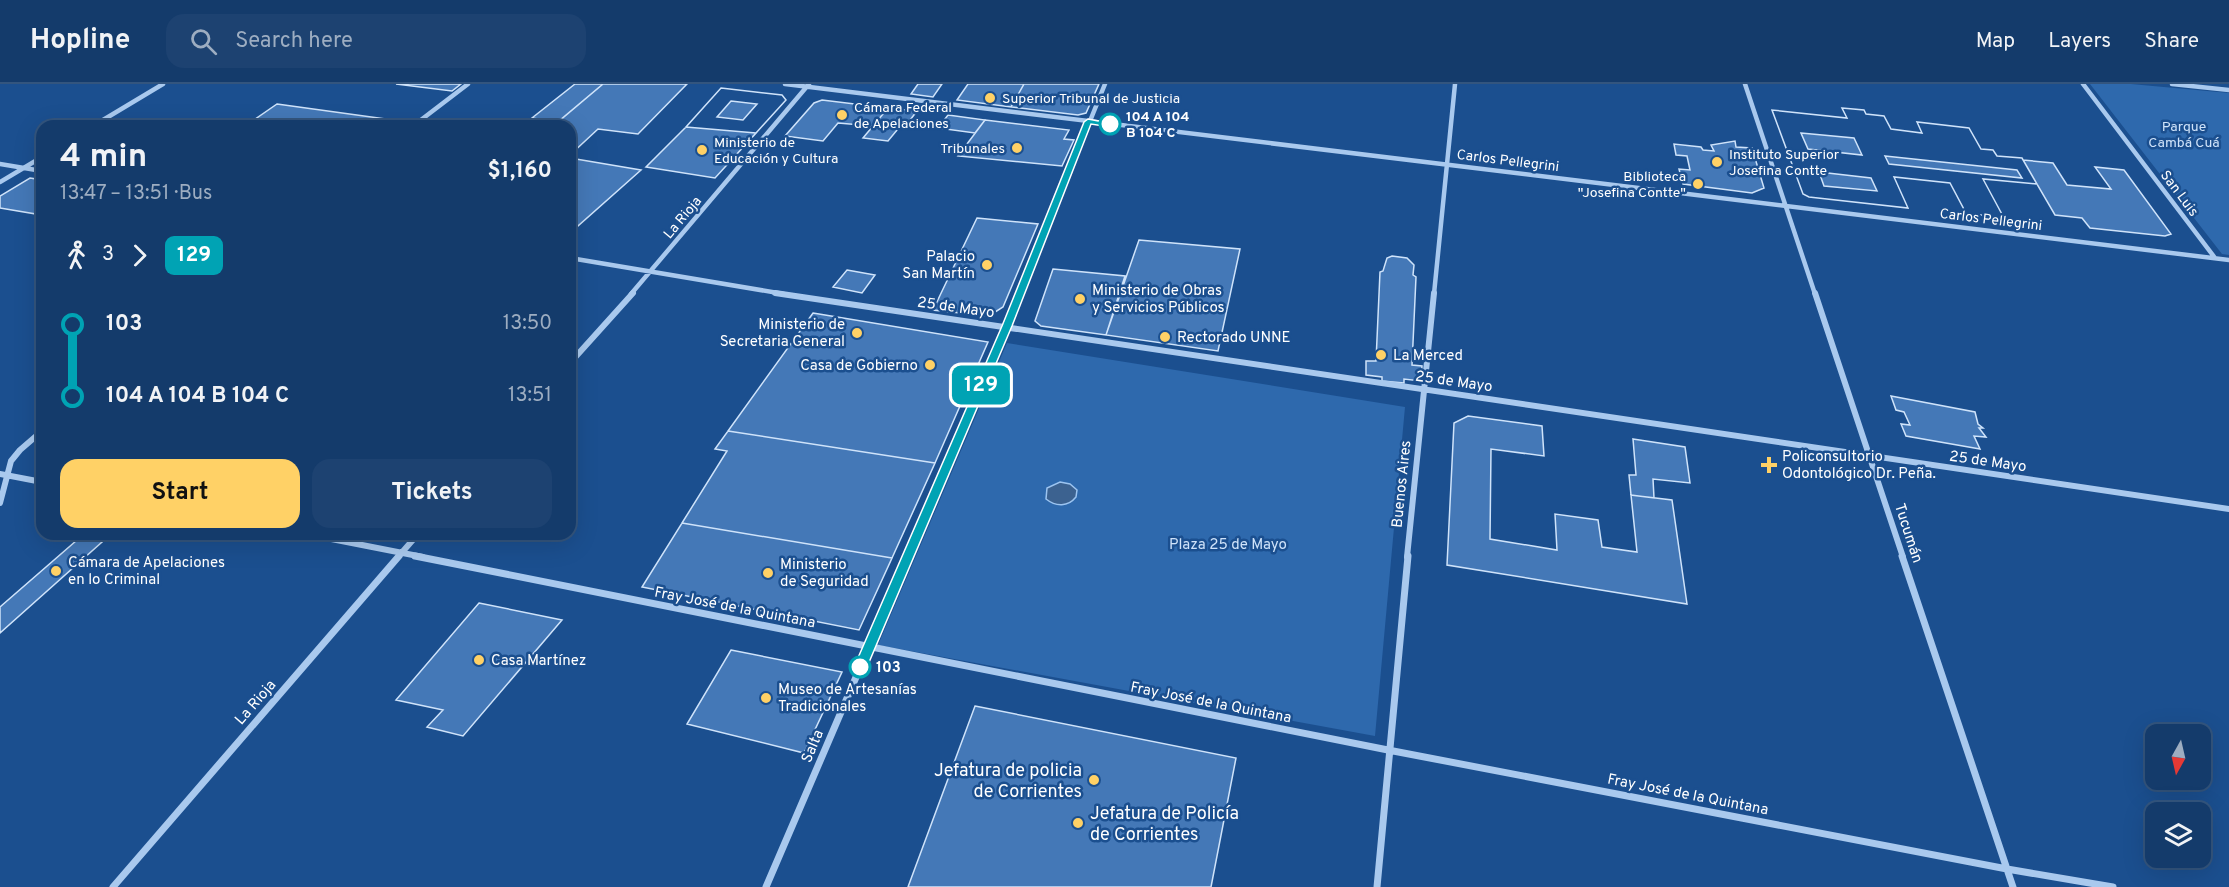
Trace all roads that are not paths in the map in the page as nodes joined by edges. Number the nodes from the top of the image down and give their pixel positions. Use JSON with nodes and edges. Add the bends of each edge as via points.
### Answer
{"nodes":[{"id":1,"x":164,"y":84,"type":"edge"},
{"id":2,"x":468,"y":84,"type":"edge"},
{"id":3,"x":785,"y":84,"type":"edge"},
{"id":4,"x":1104,"y":84,"type":"edge"},
{"id":5,"x":1455,"y":84,"type":"edge"},
{"id":6,"x":1745,"y":84,"type":"edge"},
{"id":7,"x":2083,"y":84,"type":"edge"},
{"id":8,"x":2172,"y":84,"type":"edge"},
{"id":9,"x":808,"y":85,"type":"edge"},
{"id":10,"x":2229,"y":90,"type":"edge"},
{"id":11,"x":103,"y":120,"type":"edge"},
{"id":12,"x":421,"y":120,"type":"edge"},
{"id":13,"x":1088,"y":122,"type":"junction"},
{"id":14,"x":36,"y":161,"type":"edge"},
{"id":15,"x":0,"y":164,"type":"edge"},
{"id":16,"x":1448,"y":165,"type":"junction"},
{"id":17,"x":24,"y":168,"type":"junction"},
{"id":18,"x":36,"y":170,"type":"edge"},
{"id":19,"x":0,"y":182,"type":"edge"},
{"id":20,"x":1786,"y":206,"type":"junction"},
{"id":21,"x":2215,"y":258,"type":"junction"},
{"id":22,"x":576,"y":259,"type":"edge"},
{"id":23,"x":2229,"y":260,"type":"edge"},
{"id":24,"x":651,"y":272,"type":"junction"},
{"id":25,"x":1007,"y":326,"type":"junction"},
{"id":26,"x":576,"y":356,"type":"edge"},
{"id":27,"x":1424,"y":390,"type":"junction"},
{"id":28,"x":36,"y":436,"type":"edge"},
{"id":29,"x":1871,"y":456,"type":"junction"},
{"id":30,"x":3,"y":474,"type":"edge"},
{"id":31,"x":36,"y":481,"type":"edge"},
{"id":32,"x":0,"y":503,"type":"edge"},
{"id":33,"x":2229,"y":509,"type":"edge"},
{"id":34,"x":336,"y":540,"type":"edge"},
{"id":35,"x":413,"y":540,"type":"edge"},
{"id":36,"x":402,"y":553,"type":"junction"},
{"id":37,"x":867,"y":648,"type":"junction"},
{"id":38,"x":1388,"y":750,"type":"junction"},
{"id":39,"x":2007,"y":869,"type":"junction"},
{"id":40,"x":113,"y":887,"type":"edge"},
{"id":41,"x":766,"y":887,"type":"edge"},
{"id":42,"x":1377,"y":887,"type":"edge"},
{"id":43,"x":2013,"y":887,"type":"edge"},
{"id":44,"x":2113,"y":887,"type":"edge"}],
"edges":[{"from":1,"to":11,"type":"street"},
{"from":2,"to":12,"type":"street"},
{"from":3,"to":9,"type":"street","name":"Carlos Pellegrini"},
{"from":4,"to":13,"type":"street","name":"Salta"},
{"from":5,"to":16,"type":"street","name":"Buenos Aires"},
{"from":6,"to":20,"type":"street","name":"Tucumán"},
{"from":7,"to":21,"type":"street","name":"San Luis"},
{"from":8,"to":10,"type":"street"},
{"from":9,"to":13,"type":"street","name":"Carlos Pellegrini"},
{"from":9,"to":24,"type":"street","name":"La Rioja"},
{"from":13,"to":16,"type":"street","name":"Carlos Pellegrini"},
{"from":13,"to":25,"type":"street","name":"Salta"},
{"from":14,"to":17,"type":"street"},
{"from":15,"to":17,"type":"street"},
{"from":16,"to":20,"type":"street","name":"Carlos Pellegrini"},
{"from":16,"to":27,"type":"street","name":"Buenos Aires"},
{"from":17,"to":18,"type":"street"},
{"from":17,"to":19,"type":"street"},
{"from":20,"to":21,"type":"street","name":"Carlos Pellegrini"},
{"from":20,"to":29,"type":"street","name":"Tucumán"},
{"from":21,"to":23,"type":"street","name":"Carlos Pellegrini"},
{"from":22,"to":24,"type":"street","name":"25 de Mayo"},
{"from":24,"to":25,"type":"street","name":"25 de Mayo"},
{"from":24,"to":26,"type":"street","name":"La Rioja"},
{"from":25,"to":27,"type":"street","name":"25 de Mayo"},
{"from":25,"to":37,"type":"street","name":"Salta"},
{"from":27,"to":29,"type":"street","name":"25 de Mayo"},
{"from":27,"to":38,"type":"street","name":"Buenos Aires"},
{"from":28,"to":30,"type":"street","via":[[14,454]]},
{"from":29,"to":33,"type":"street","name":"25 de Mayo"},
{"from":29,"to":39,"type":"street","name":"Tucumán"},
{"from":30,"to":31,"type":"street"},
{"from":30,"to":32,"type":"street","via":[[4,499]]},
{"from":34,"to":36,"type":"street","name":"Fray José de la Quintana"},
{"from":35,"to":36,"type":"street","name":"La Rioja"},
{"from":36,"to":37,"type":"street","name":"Fray José de la Quintana"},
{"from":36,"to":40,"type":"street","name":"La Rioja"},
{"from":37,"to":38,"type":"street","name":"Fray José de la Quintana"},
{"from":37,"to":41,"type":"street","name":"Salta"},
{"from":38,"to":39,"type":"street","name":"Fray José de la Quintana"},
{"from":38,"to":42,"type":"street","name":"Buenos Aires"},
{"from":39,"to":43,"type":"street","name":"Tucumán"},
{"from":39,"to":44,"type":"street","name":"Fray José de la Quintana"}]}
